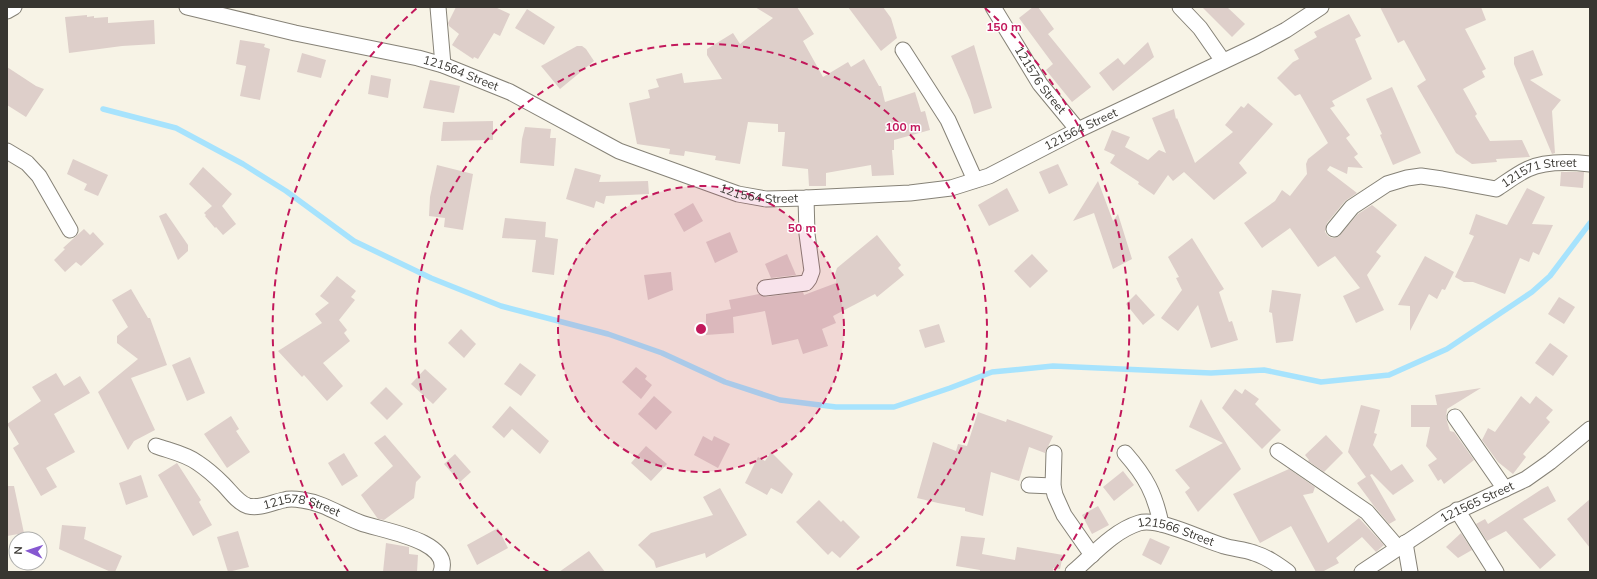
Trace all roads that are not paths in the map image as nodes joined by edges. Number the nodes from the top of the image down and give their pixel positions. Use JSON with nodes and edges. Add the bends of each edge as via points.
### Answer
{"nodes":[{"id":1,"x":14,"y":7,"type":"edge"},
{"id":2,"x":187,"y":7,"type":"edge"},
{"id":3,"x":438,"y":7,"type":"edge"},
{"id":4,"x":993,"y":7,"type":"edge"},
{"id":5,"x":1180,"y":7,"type":"edge"},
{"id":6,"x":1321,"y":7,"type":"edge"},
{"id":7,"x":7,"y":11,"type":"edge"},
{"id":8,"x":903,"y":50,"type":"dead end"},
{"id":9,"x":1223,"y":61,"type":"junction"},
{"id":10,"x":443,"y":65,"type":"junction"},
{"id":11,"x":1078,"y":130,"type":"junction"},
{"id":12,"x":7,"y":151,"type":"edge"},
{"id":13,"x":1590,"y":164,"type":"edge"},
{"id":14,"x":975,"y":180,"type":"junction"},
{"id":15,"x":806,"y":198,"type":"junction"},
{"id":16,"x":1334,"y":229,"type":"dead end"},
{"id":17,"x":70,"y":230,"type":"dead end"},
{"id":18,"x":765,"y":288,"type":"dead end"},
{"id":19,"x":1455,"y":417,"type":"dead end"},
{"id":20,"x":1590,"y":429,"type":"edge"},
{"id":21,"x":156,"y":446,"type":"dead end"},
{"id":22,"x":1278,"y":451,"type":"dead end"},
{"id":23,"x":1054,"y":453,"type":"dead end"},
{"id":24,"x":1125,"y":454,"type":"dead end"},
{"id":25,"x":1029,"y":485,"type":"dead end"},
{"id":26,"x":1053,"y":486,"type":"junction"},
{"id":27,"x":1505,"y":490,"type":"junction"},
{"id":28,"x":1457,"y":510,"type":"junction"},
{"id":29,"x":1161,"y":524,"type":"junction"},
{"id":30,"x":1402,"y":545,"type":"junction"},
{"id":31,"x":1092,"y":555,"type":"junction"},
{"id":32,"x":441,"y":572,"type":"edge"},
{"id":33,"x":1073,"y":572,"type":"edge"},
{"id":34,"x":1288,"y":572,"type":"edge"},
{"id":35,"x":1362,"y":572,"type":"edge"},
{"id":36,"x":1410,"y":572,"type":"edge"},
{"id":37,"x":1496,"y":572,"type":"edge"}],
"edges":[{"from":1,"to":7,"type":"street"},
{"from":2,"to":10,"type":"street","name":"121564 Street"},
{"from":3,"to":10,"type":"street"},
{"from":4,"to":11,"type":"street","name":"121576 Street","via":[[1040,84]]},
{"from":5,"to":9,"type":"street","via":[[1200,28]]},
{"from":6,"to":9,"type":"street","name":"121564 Street","via":[[1286,30]]},
{"from":8,"to":14,"type":"street","via":[[948,120]]},
{"from":9,"to":11,"type":"street","name":"121564 Street"},
{"from":10,"to":15,"type":"street","name":"121564 Street","via":[[510,92],[619,151],[738,194],[766,199]]},
{"from":11,"to":14,"type":"street","name":"121564 Street","via":[[989,176]]},
{"from":12,"to":17,"type":"street","via":[[27,164],[39,176]]},
{"from":13,"to":16,"type":"street","name":"121571 Street","via":[[1538,166],[1523,171],[1496,189],[1421,176],[1407,178],[1387,184],[1352,207]]},
{"from":14,"to":15,"type":"street","name":"121564 Street","via":[[951,188],[910,193]]},
{"from":15,"to":18,"type":"street","via":[[812,271],[809,279],[806,283]]},
{"from":19,"to":27,"type":"street"},
{"from":20,"to":27,"type":"street","name":"121565 Street","via":[[1532,475]]},
{"from":21,"to":32,"type":"street","name":"121578 Street","via":[[197,462],[242,503],[250,506],[258,507],[290,499],[315,502],[361,523],[420,540],[437,554],[441,561]]},
{"from":22,"to":30,"type":"street","via":[[1367,512]]},
{"from":23,"to":26,"type":"street"},
{"from":24,"to":29,"type":"street","via":[[1148,484],[1157,504]]},
{"from":25,"to":26,"type":"street"},
{"from":26,"to":31,"type":"street","via":[[1064,515]]},
{"from":27,"to":28,"type":"street","name":"121565 Street"},
{"from":28,"to":30,"type":"street","name":"121565 Street"},
{"from":28,"to":37,"type":"street"},
{"from":29,"to":31,"type":"street","name":"121566 Street","via":[[1152,521],[1138,523],[1119,532]]},
{"from":29,"to":34,"type":"street","name":"121566 Street","via":[[1223,546],[1253,552],[1273,561]]},
{"from":30,"to":35,"type":"street","name":"121565 Street"},
{"from":30,"to":36,"type":"street"},
{"from":31,"to":33,"type":"street","name":"121566 Street"}]}
